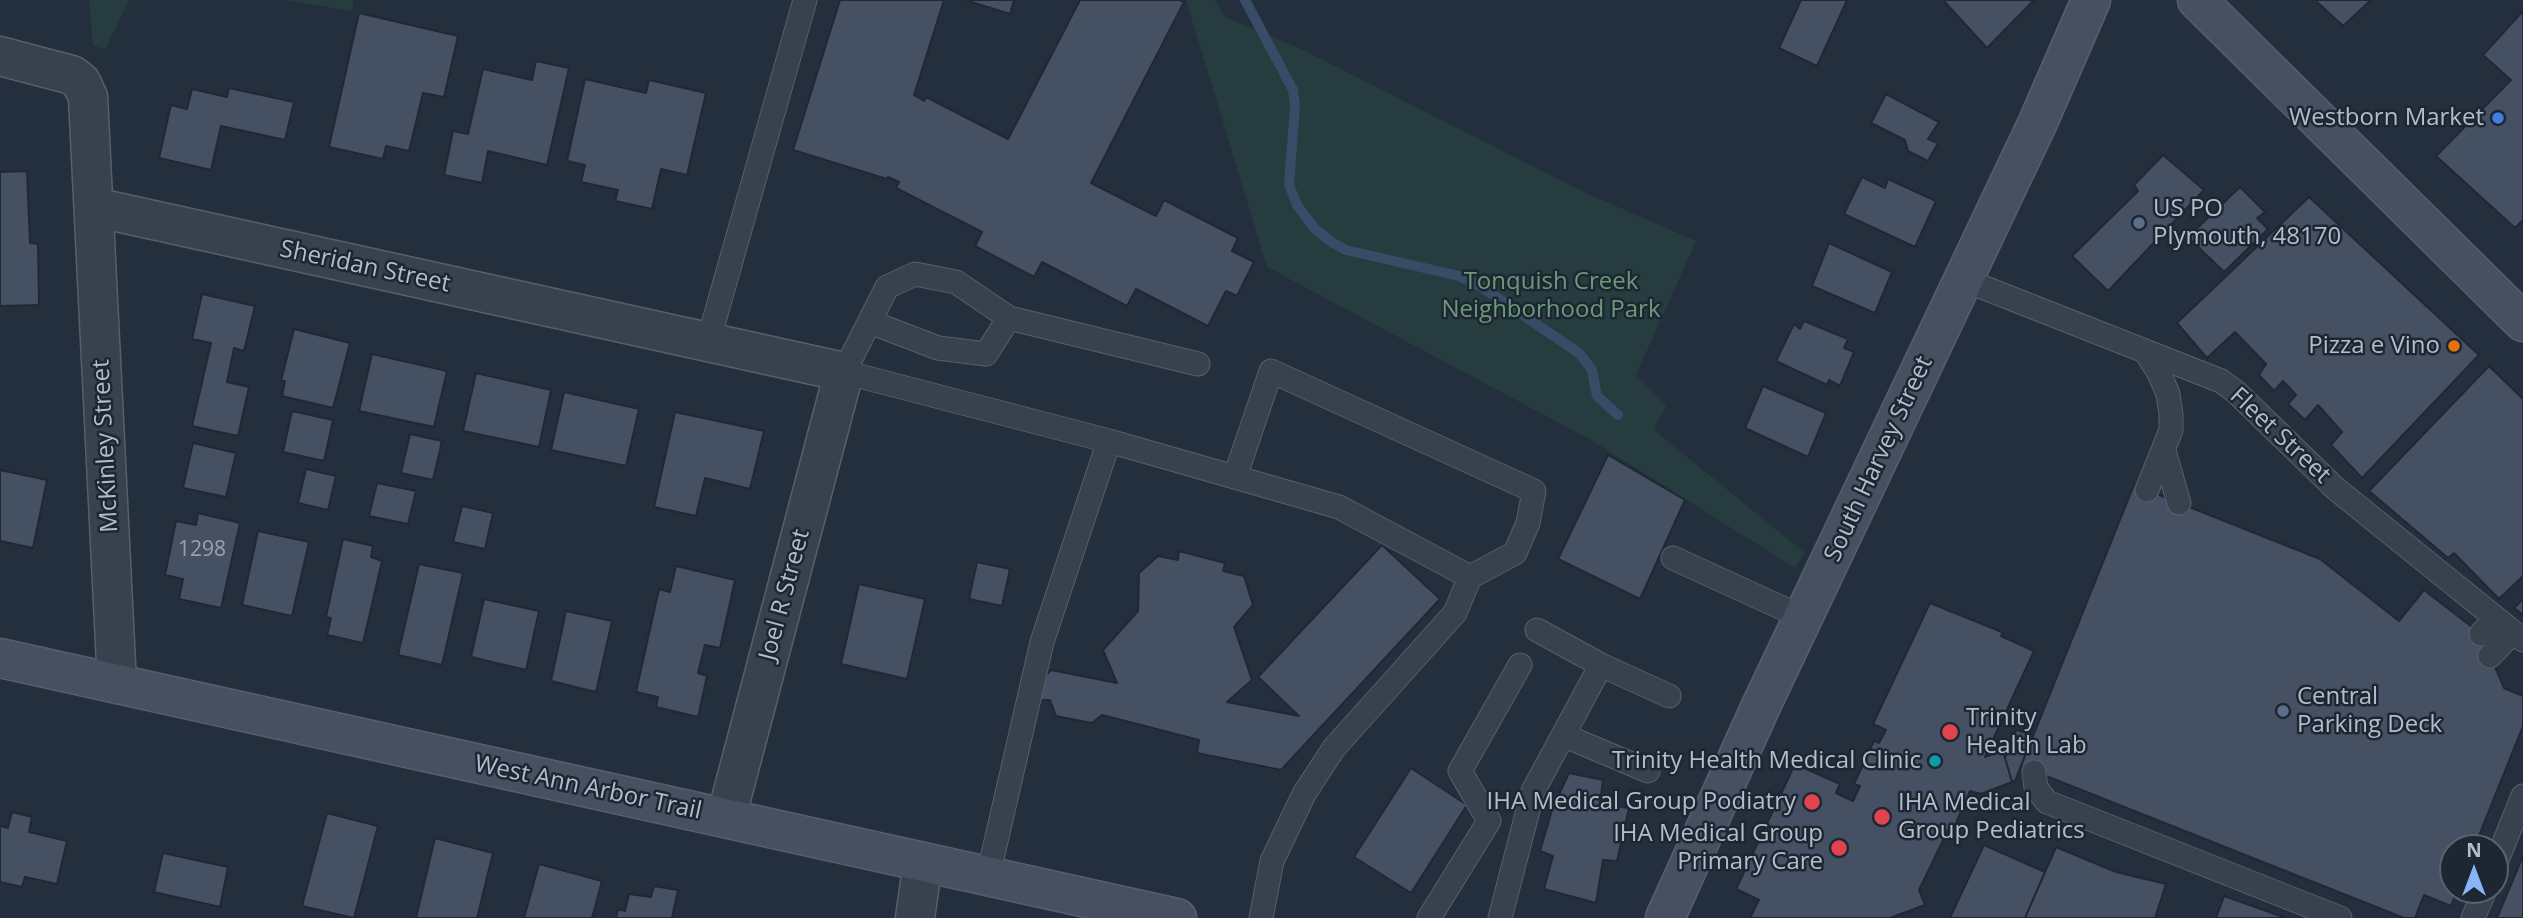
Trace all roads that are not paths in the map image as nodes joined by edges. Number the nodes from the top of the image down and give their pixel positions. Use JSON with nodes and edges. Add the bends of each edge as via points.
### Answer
{"nodes":[{"id":1,"x":805,"y":0,"type":"edge"},
{"id":2,"x":2091,"y":0,"type":"edge"},
{"id":3,"x":2197,"y":0,"type":"edge"},
{"id":4,"x":0,"y":56,"type":"edge"},
{"id":5,"x":94,"y":207,"type":"junction"},
{"id":6,"x":1962,"y":279,"type":"junction"},
{"id":7,"x":1009,"y":318,"type":"junction"},
{"id":8,"x":870,"y":322,"type":"junction"},
{"id":9,"x":2523,"y":322,"type":"edge"},
{"id":10,"x":708,"y":342,"type":"junction"},
{"id":11,"x":2147,"y":354,"type":"junction"},
{"id":12,"x":1198,"y":364,"type":"dead end"},
{"id":13,"x":844,"y":372,"type":"junction"},
{"id":14,"x":1109,"y":441,"type":"junction"},
{"id":15,"x":2164,"y":451,"type":"junction"},
{"id":16,"x":1235,"y":477,"type":"junction"},
{"id":17,"x":2147,"y":490,"type":"dead end"},
{"id":18,"x":2179,"y":503,"type":"dead end"},
{"id":19,"x":1673,"y":558,"type":"dead end"},
{"id":20,"x":1470,"y":577,"type":"junction"},
{"id":21,"x":1804,"y":618,"type":"junction"},
{"id":22,"x":1537,"y":631,"type":"dead end"},
{"id":23,"x":2503,"y":631,"type":"edge"},
{"id":24,"x":2490,"y":656,"type":"dead end"},
{"id":25,"x":0,"y":658,"type":"edge"},
{"id":26,"x":1601,"y":665,"type":"junction"},
{"id":27,"x":1520,"y":666,"type":"dead end"},
{"id":28,"x":117,"y":684,"type":"junction"},
{"id":29,"x":1669,"y":696,"type":"dead end"},
{"id":30,"x":1563,"y":735,"type":"junction"},
{"id":31,"x":1648,"y":771,"type":"dead end"},
{"id":32,"x":2034,"y":772,"type":"dead end"},
{"id":33,"x":2523,"y":796,"type":"edge"},
{"id":34,"x":726,"y":818,"type":"junction"},
{"id":35,"x":2508,"y":834,"type":"edge"},
{"id":36,"x":923,"y":862,"type":"junction"},
{"id":37,"x":988,"y":876,"type":"junction"},
{"id":38,"x":915,"y":918,"type":"edge"},
{"id":39,"x":1177,"y":918,"type":"edge"},
{"id":40,"x":1261,"y":918,"type":"edge"},
{"id":41,"x":1429,"y":918,"type":"edge"},
{"id":42,"x":1500,"y":918,"type":"edge"},
{"id":43,"x":1665,"y":918,"type":"edge"},
{"id":44,"x":2340,"y":918,"type":"edge"}],
"edges":[{"from":1,"to":10,"type":"lane"},
{"from":2,"to":6,"type":"street","name":"South Harvey Street","via":[[2039,122]]},
{"from":3,"to":9,"type":"street"},
{"from":4,"to":5,"type":"street","via":[[72,75],[80,82],[88,97]]},
{"from":5,"to":10,"type":"street","name":"Sheridan Street"},
{"from":5,"to":28,"type":"street","name":"McKinley Street"},
{"from":6,"to":11,"type":"lane","name":"Fleet Street"},
{"from":6,"to":21,"type":"street","name":"South Harvey Street"},
{"from":7,"to":8,"type":"lane","via":[[986,355],[938,348]]},
{"from":7,"to":8,"type":"lane","via":[[956,282],[915,274],[887,287]]},
{"from":7,"to":12,"type":"lane"},
{"from":8,"to":13,"type":"lane"},
{"from":10,"to":13,"type":"street","name":"Sheridan Street"},
{"from":11,"to":15,"type":"lane","via":[[2168,394],[2171,430]]},
{"from":11,"to":23,"type":"lane","name":"Fleet Street","via":[[2206,375],[2236,392],[2336,489]]},
{"from":13,"to":14,"type":"lane"},
{"from":13,"to":34,"type":"street","name":"Joel R Street"},
{"from":14,"to":16,"type":"lane"},
{"from":14,"to":37,"type":"lane","via":[[1042,642]]},
{"from":15,"to":17,"type":"lane"},
{"from":15,"to":18,"type":"lane"},
{"from":16,"to":20,"type":"lane","via":[[1339,507]]},
{"from":16,"to":20,"type":"lane","via":[[1271,371],[1534,491],[1528,523],[1515,553]]},
{"from":19,"to":21,"type":"lane"},
{"from":20,"to":40,"type":"lane","via":[[1455,613],[1334,748],[1304,794],[1272,861]]},
{"from":21,"to":43,"type":"street","name":"South Harvey Street"},
{"from":22,"to":26,"type":"lane"},
{"from":23,"to":24,"type":"lane"},
{"from":25,"to":28,"type":"street","name":"West Ann Arbor Trail"},
{"from":26,"to":29,"type":"lane"},
{"from":26,"to":30,"type":"lane"},
{"from":27,"to":41,"type":"lane","via":[[1460,771],[1489,821]]},
{"from":28,"to":34,"type":"street","name":"West Ann Arbor Trail"},
{"from":30,"to":31,"type":"lane"},
{"from":30,"to":42,"type":"lane","via":[[1533,791]]},
{"from":32,"to":44,"type":"lane","via":[[2036,788],[2047,802]]},
{"from":33,"to":35,"type":"lane"},
{"from":34,"to":36,"type":"street","name":"West Ann Arbor Trail"},
{"from":36,"to":37,"type":"street","name":"West Ann Arbor Trail"},
{"from":36,"to":38,"type":"street"},
{"from":37,"to":39,"type":"street","name":"West Ann Arbor Trail"}]}
